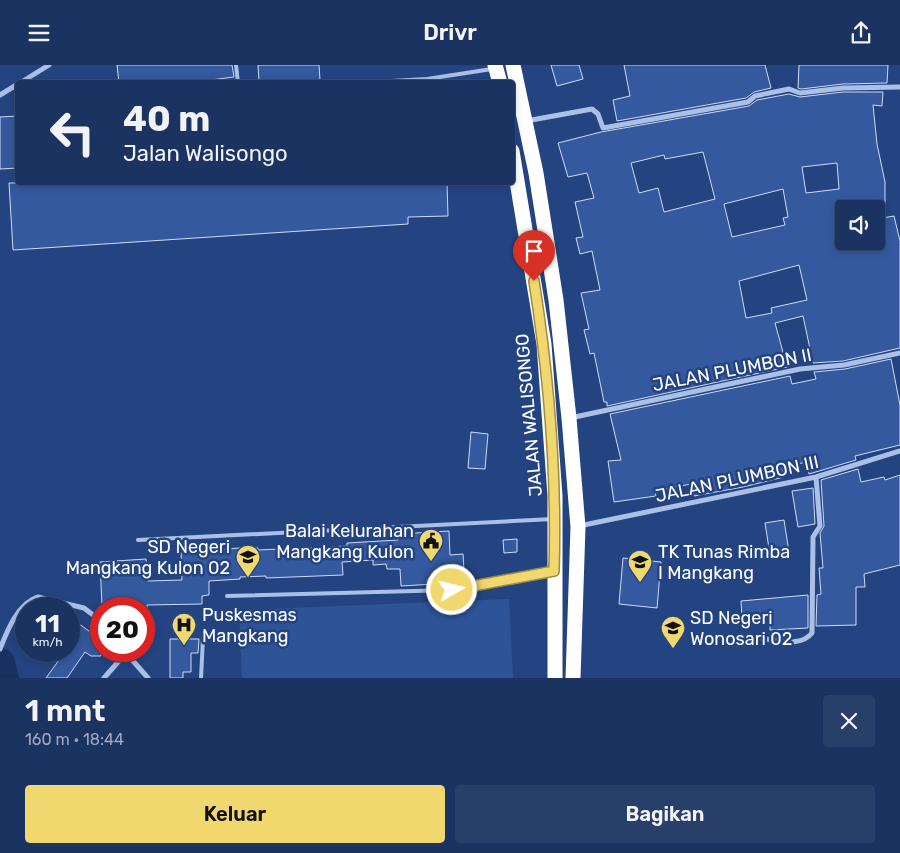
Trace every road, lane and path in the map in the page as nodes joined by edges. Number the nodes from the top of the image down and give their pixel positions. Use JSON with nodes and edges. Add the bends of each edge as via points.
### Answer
{"nodes":[{"id":1,"x":49,"y":65,"type":"edge"},
{"id":2,"x":236,"y":65,"type":"edge"},
{"id":3,"x":513,"y":65,"type":"edge"},
{"id":4,"x":497,"y":72,"type":"edge"},
{"id":5,"x":24,"y":80,"type":"edge"},
{"id":6,"x":238,"y":80,"type":"edge"},
{"id":7,"x":409,"y":80,"type":"edge"},
{"id":8,"x":15,"y":86,"type":"edge"},
{"id":9,"x":900,"y":87,"type":"edge"},
{"id":10,"x":0,"y":95,"type":"edge"},
{"id":11,"x":525,"y":122,"type":"junction"},
{"id":12,"x":515,"y":169,"type":"edge"},
{"id":13,"x":537,"y":300,"type":"junction"},
{"id":14,"x":556,"y":300,"type":"junction"},
{"id":15,"x":900,"y":353,"type":"edge"},
{"id":16,"x":569,"y":418,"type":"junction"},
{"id":17,"x":900,"y":451,"type":"edge"},
{"id":18,"x":816,"y":477,"type":"junction"},
{"id":19,"x":556,"y":519,"type":"junction"},
{"id":20,"x":578,"y":527,"type":"junction"},
{"id":21,"x":138,"y":540,"type":"dead end"},
{"id":22,"x":554,"y":571,"type":"junction"},
{"id":23,"x":227,"y":596,"type":"dead end"},
{"id":24,"x":90,"y":613,"type":"edge"},
{"id":25,"x":203,"y":638,"type":"dead end"},
{"id":26,"x":762,"y":639,"type":"dead end"},
{"id":27,"x":0,"y":649,"type":"edge"},
{"id":28,"x":118,"y":662,"type":"edge"},
{"id":29,"x":134,"y":662,"type":"edge"},
{"id":30,"x":104,"y":678,"type":"edge"},
{"id":31,"x":148,"y":678,"type":"edge"},
{"id":32,"x":201,"y":678,"type":"edge"},
{"id":33,"x":555,"y":678,"type":"edge"},
{"id":34,"x":573,"y":678,"type":"edge"}],
"edges":[{"from":1,"to":5,"type":"street"},
{"from":2,"to":6,"type":"lane"},
{"from":3,"to":11,"type":"highway"},
{"from":4,"to":7,"type":"lane"},
{"from":8,"to":10,"type":"street"},
{"from":9,"to":11,"type":"street","via":[[800,93],[789,89],[755,95],[748,102],[603,128],[598,114],[592,109]]},
{"from":11,"to":14,"type":"highway"},
{"from":12,"to":13,"type":"highway","name":"JALAN WALISONGO"},
{"from":13,"to":14,"type":"highway"},
{"from":13,"to":19,"type":"highway","name":"JALAN WALISONGO","via":[[544,344]]},
{"from":14,"to":16,"type":"highway"},
{"from":15,"to":16,"type":"street","name":"JALAN PLUMBON II","via":[[844,365],[800,369]]},
{"from":16,"to":20,"type":"highway"},
{"from":17,"to":18,"type":"street","name":"JALAN PLUMBON III"},
{"from":18,"to":20,"type":"street","name":"JALAN PLUMBON III"},
{"from":18,"to":26,"type":"street","via":[[820,526],[813,537],[812,633],[800,641]]},
{"from":19,"to":21,"type":"lane"},
{"from":19,"to":22,"type":"highway","name":"JALAN WALISONGO"},
{"from":20,"to":34,"type":"highway"},
{"from":22,"to":23,"type":"lane","via":[[452,590]]},
{"from":22,"to":33,"type":"highway","name":"JALAN WALISONGO"},
{"from":24,"to":27,"type":"street","via":[[84,608],[38,597],[27,602],[7,630]]},
{"from":25,"to":32,"type":"lane"},
{"from":28,"to":30,"type":"street"},
{"from":29,"to":31,"type":"street"}]}
